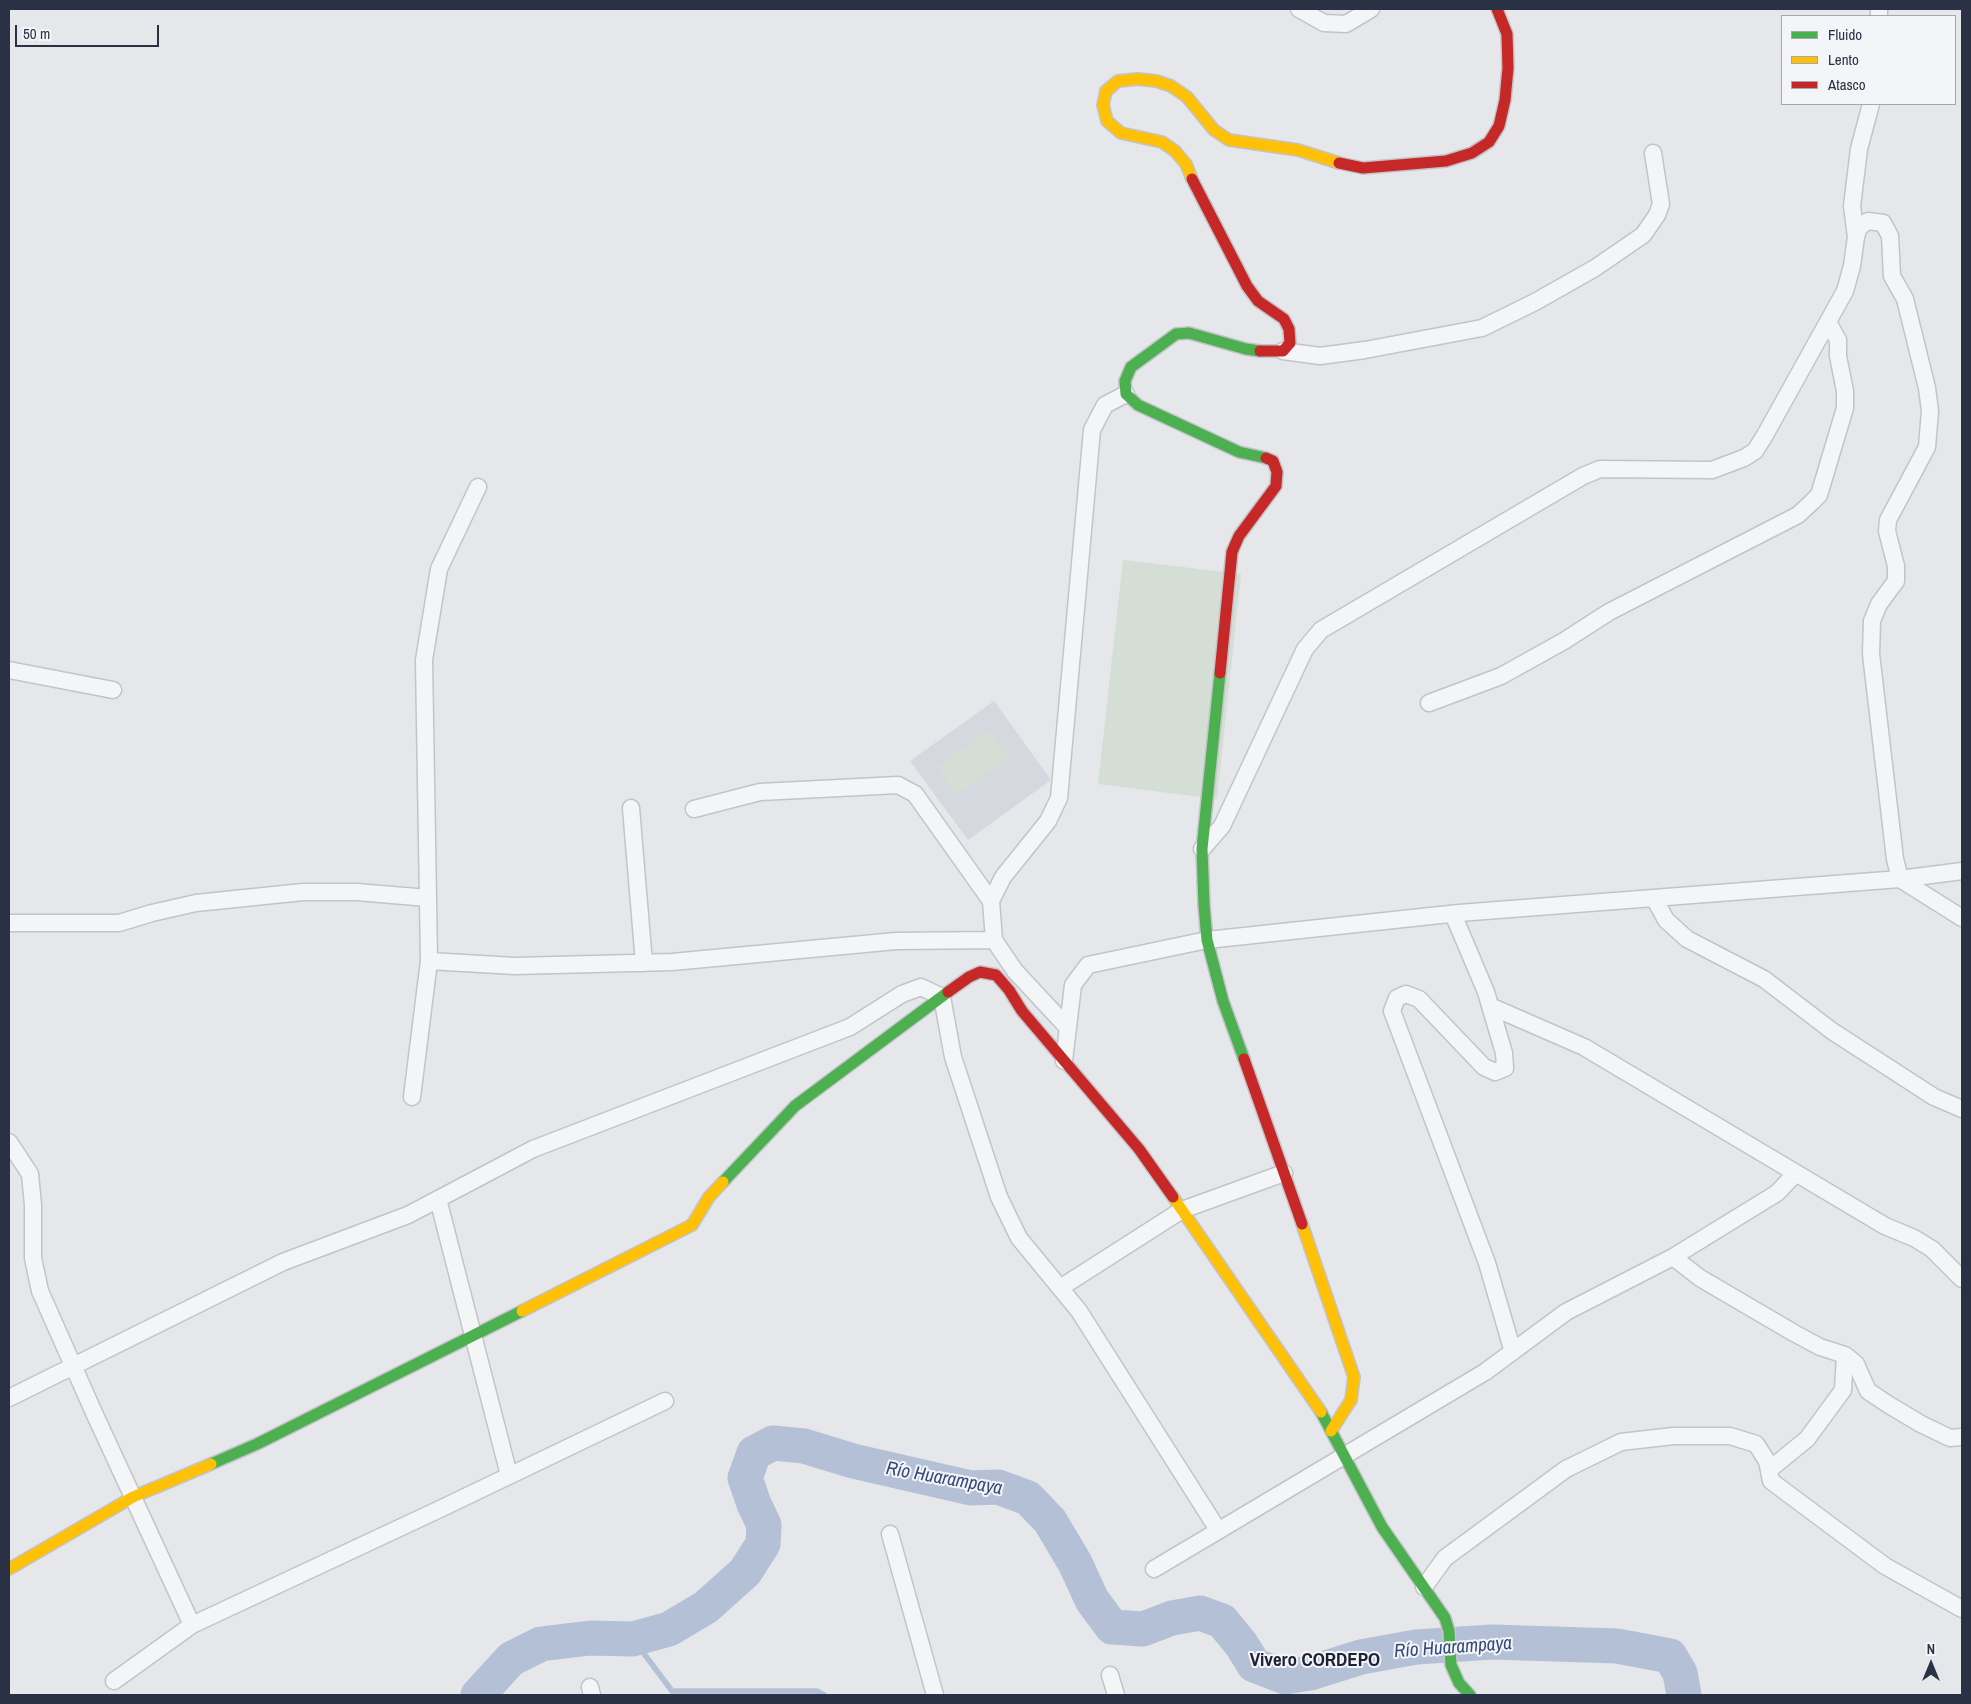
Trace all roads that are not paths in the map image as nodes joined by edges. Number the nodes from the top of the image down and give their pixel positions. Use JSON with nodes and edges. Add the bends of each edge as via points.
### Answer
{"nodes":[{"id":1,"x":1299,"y":9,"type":"edge"},
{"id":2,"x":1371,"y":9,"type":"edge"},
{"id":3,"x":1497,"y":9,"type":"edge"},
{"id":4,"x":1871,"y":105,"type":"edge"},
{"id":5,"x":1653,"y":153,"type":"dead end"},
{"id":6,"x":1856,"y":238,"type":"junction"},
{"id":7,"x":1828,"y":322,"type":"junction"},
{"id":8,"x":1283,"y":351,"type":"junction"},
{"id":9,"x":1126,"y":394,"type":"junction"},
{"id":10,"x":478,"y":487,"type":"dead end"},
{"id":11,"x":9,"y":670,"type":"edge"},
{"id":12,"x":113,"y":690,"type":"dead end"},
{"id":13,"x":1429,"y":703,"type":"dead end"},
{"id":14,"x":631,"y":808,"type":"dead end"},
{"id":15,"x":694,"y":810,"type":"dead end"},
{"id":16,"x":1202,"y":849,"type":"junction"},
{"id":17,"x":1962,"y":871,"type":"edge"},
{"id":18,"x":1900,"y":879,"type":"junction"},
{"id":19,"x":428,"y":898,"type":"junction"},
{"id":20,"x":1654,"y":898,"type":"junction"},
{"id":21,"x":991,"y":901,"type":"junction"},
{"id":22,"x":1453,"y":914,"type":"junction"},
{"id":23,"x":1962,"y":918,"type":"edge"},
{"id":24,"x":9,"y":923,"type":"edge"},
{"id":25,"x":994,"y":940,"type":"junction"},
{"id":26,"x":1207,"y":940,"type":"junction"},
{"id":27,"x":429,"y":961,"type":"junction"},
{"id":28,"x":644,"y":963,"type":"junction"},
{"id":29,"x":942,"y":997,"type":"junction"},
{"id":30,"x":1490,"y":1006,"type":"junction"},
{"id":31,"x":1068,"y":1028,"type":"junction"},
{"id":32,"x":1064,"y":1061,"type":"junction"},
{"id":33,"x":412,"y":1097,"type":"dead end"},
{"id":34,"x":1962,"y":1109,"type":"edge"},
{"id":35,"x":9,"y":1142,"type":"edge"},
{"id":36,"x":1284,"y":1173,"type":"junction"},
{"id":37,"x":1796,"y":1173,"type":"junction"},
{"id":38,"x":438,"y":1199,"type":"junction"},
{"id":39,"x":1182,"y":1210,"type":"junction"},
{"id":40,"x":1674,"y":1257,"type":"junction"},
{"id":41,"x":1962,"y":1279,"type":"edge"},
{"id":42,"x":1060,"y":1288,"type":"junction"},
{"id":43,"x":473,"y":1335,"type":"junction"},
{"id":44,"x":1513,"y":1352,"type":"junction"},
{"id":45,"x":1845,"y":1355,"type":"junction"},
{"id":46,"x":73,"y":1366,"type":"junction"},
{"id":47,"x":9,"y":1398,"type":"edge"},
{"id":48,"x":665,"y":1401,"type":"dead end"},
{"id":49,"x":1331,"y":1431,"type":"junction"},
{"id":50,"x":1962,"y":1437,"type":"edge"},
{"id":51,"x":1343,"y":1456,"type":"junction"},
{"id":52,"x":1769,"y":1470,"type":"junction"},
{"id":53,"x":509,"y":1476,"type":"junction"},
{"id":54,"x":133,"y":1497,"type":"junction"},
{"id":55,"x":1218,"y":1530,"type":"junction"},
{"id":56,"x":890,"y":1534,"type":"dead end"},
{"id":57,"x":9,"y":1569,"type":"edge"},
{"id":58,"x":1154,"y":1569,"type":"dead end"},
{"id":59,"x":1424,"y":1587,"type":"junction"},
{"id":60,"x":1962,"y":1609,"type":"edge"},
{"id":61,"x":192,"y":1625,"type":"junction"},
{"id":62,"x":1110,"y":1675,"type":"dead end"},
{"id":63,"x":114,"y":1682,"type":"dead end"},
{"id":64,"x":935,"y":1695,"type":"edge"},
{"id":65,"x":1116,"y":1695,"type":"edge"},
{"id":66,"x":1470,"y":1695,"type":"edge"}],
"edges":[{"from":1,"to":2,"type":"street","via":[[1324,22],[1346,24]]},
{"from":3,"to":8,"type":"street","via":[[1507,34],[1508,68],[1499,126],[1489,142],[1472,153],[1446,161],[1363,168],[1328,161],[1298,150],[1229,140],[1214,130],[1187,98],[1171,86],[1156,81],[1118,81],[1106,91],[1103,106],[1107,121],[1121,133],[1162,142],[1186,164],[1247,286],[1258,301],[1284,319],[1290,343]]},
{"from":4,"to":6,"type":"street","via":[[1859,149],[1852,206]]},
{"from":5,"to":8,"type":"street","via":[[1661,204],[1657,216],[1643,235],[1595,268],[1535,302],[1472,330],[1320,356]]},
{"from":6,"to":7,"type":"street","via":[[1844,291]]},
{"from":6,"to":18,"type":"street","via":[[1859,227],[1868,221],[1883,223],[1890,236],[1892,276],[1905,299],[1930,411],[1927,447],[1888,520],[1896,580],[1879,604],[1872,621],[1870,654]]},
{"from":7,"to":13,"type":"street","via":[[1838,340],[1844,408],[1819,495],[1812,502],[1798,515],[1609,612],[1501,676]]},
{"from":7,"to":16,"type":"street","via":[[1765,436],[1755,451],[1744,458],[1712,470],[1600,469],[1321,630],[1305,649],[1222,826]]},
{"from":8,"to":9,"type":"street","via":[[1246,349],[1189,333],[1176,334],[1131,367],[1125,381]]},
{"from":9,"to":16,"type":"street","via":[[1138,405],[1195,432],[1239,452],[1273,461],[1277,472],[1276,486],[1238,536],[1232,552]]},
{"from":9,"to":21,"type":"street","via":[[1105,404],[1092,430],[1059,798],[1048,821],[1003,877]]},
{"from":10,"to":19,"type":"street","via":[[439,569],[424,660]]},
{"from":11,"to":12,"type":"street"},
{"from":14,"to":28,"type":"street"},
{"from":15,"to":21,"type":"street","via":[[760,792],[898,785],[915,794]]},
{"from":16,"to":26,"type":"street"},
{"from":17,"to":18,"type":"street"},
{"from":18,"to":20,"type":"street"},
{"from":18,"to":23,"type":"street"},
{"from":19,"to":24,"type":"street","via":[[357,892],[303,892],[196,903],[119,923]]},
{"from":19,"to":27,"type":"street"},
{"from":20,"to":22,"type":"street"},
{"from":20,"to":34,"type":"street","via":[[1666,920],[1687,939],[1764,979],[1840,1036],[1934,1097]]},
{"from":21,"to":25,"type":"street"},
{"from":22,"to":26,"type":"street"},
{"from":22,"to":30,"type":"street"},
{"from":25,"to":28,"type":"street","via":[[896,942]]},
{"from":25,"to":31,"type":"street","via":[[1015,971]]},
{"from":26,"to":31,"type":"street","via":[[1088,965],[1073,985]]},
{"from":26,"to":36,"type":"street","via":[[1222,1001]]},
{"from":27,"to":28,"type":"street","via":[[515,966]]},
{"from":27,"to":33,"type":"street"},
{"from":29,"to":32,"type":"street","via":[[980,972],[996,975]]},
{"from":29,"to":38,"type":"street","via":[[921,987],[902,994],[850,1027],[533,1149]]},
{"from":29,"to":42,"type":"street","via":[[953,1058],[1000,1196],[1019,1238]]},
{"from":29,"to":43,"type":"street","via":[[795,1106],[709,1196],[692,1225]]},
{"from":30,"to":37,"type":"street","via":[[1584,1047]]},
{"from":30,"to":44,"type":"street","via":[[1504,1053],[1505,1068],[1495,1072],[1484,1067],[1419,998],[1406,994],[1397,998],[1392,1011],[1487,1262]]},
{"from":31,"to":32,"type":"street"},
{"from":32,"to":39,"type":"street","via":[[1139,1149]]},
{"from":35,"to":46,"type":"street","via":[[30,1174],[33,1258],[40,1291]]},
{"from":36,"to":39,"type":"street"},
{"from":36,"to":49,"type":"street","via":[[1354,1377],[1351,1400]]},
{"from":37,"to":40,"type":"street","via":[[1776,1193]]},
{"from":37,"to":41,"type":"street","via":[[1885,1226],[1932,1249]]},
{"from":38,"to":43,"type":"street"},
{"from":38,"to":46,"type":"street","via":[[408,1215],[283,1262]]},
{"from":39,"to":42,"type":"street"},
{"from":39,"to":49,"type":"street","via":[[1316,1403]]},
{"from":40,"to":44,"type":"street","via":[[1566,1312]]},
{"from":40,"to":45,"type":"street","via":[[1700,1278],[1794,1333],[1820,1347]]},
{"from":42,"to":55,"type":"street","via":[[1079,1311]]},
{"from":43,"to":53,"type":"street"},
{"from":43,"to":54,"type":"street","via":[[256,1444]]},
{"from":44,"to":51,"type":"street"},
{"from":45,"to":50,"type":"street","via":[[1856,1364],[1868,1391],[1921,1424],[1950,1438]]},
{"from":45,"to":52,"type":"street","via":[[1843,1390],[1807,1438]]},
{"from":46,"to":47,"type":"street"},
{"from":46,"to":54,"type":"street"},
{"from":48,"to":53,"type":"street"},
{"from":49,"to":51,"type":"street"},
{"from":51,"to":55,"type":"street"},
{"from":51,"to":59,"type":"street","via":[[1382,1528]]},
{"from":52,"to":59,"type":"street","via":[[1756,1444],[1730,1436],[1672,1436],[1622,1442],[1566,1469],[1445,1558]]},
{"from":52,"to":60,"type":"street","via":[[1771,1481],[1885,1566]]},
{"from":53,"to":61,"type":"street"},
{"from":54,"to":57,"type":"street"},
{"from":54,"to":61,"type":"street"},
{"from":55,"to":58,"type":"street"},
{"from":56,"to":64,"type":"street"},
{"from":59,"to":66,"type":"street","via":[[1445,1618],[1451,1665],[1459,1683]]},
{"from":61,"to":63,"type":"street"},
{"from":62,"to":65,"type":"street"}]}
